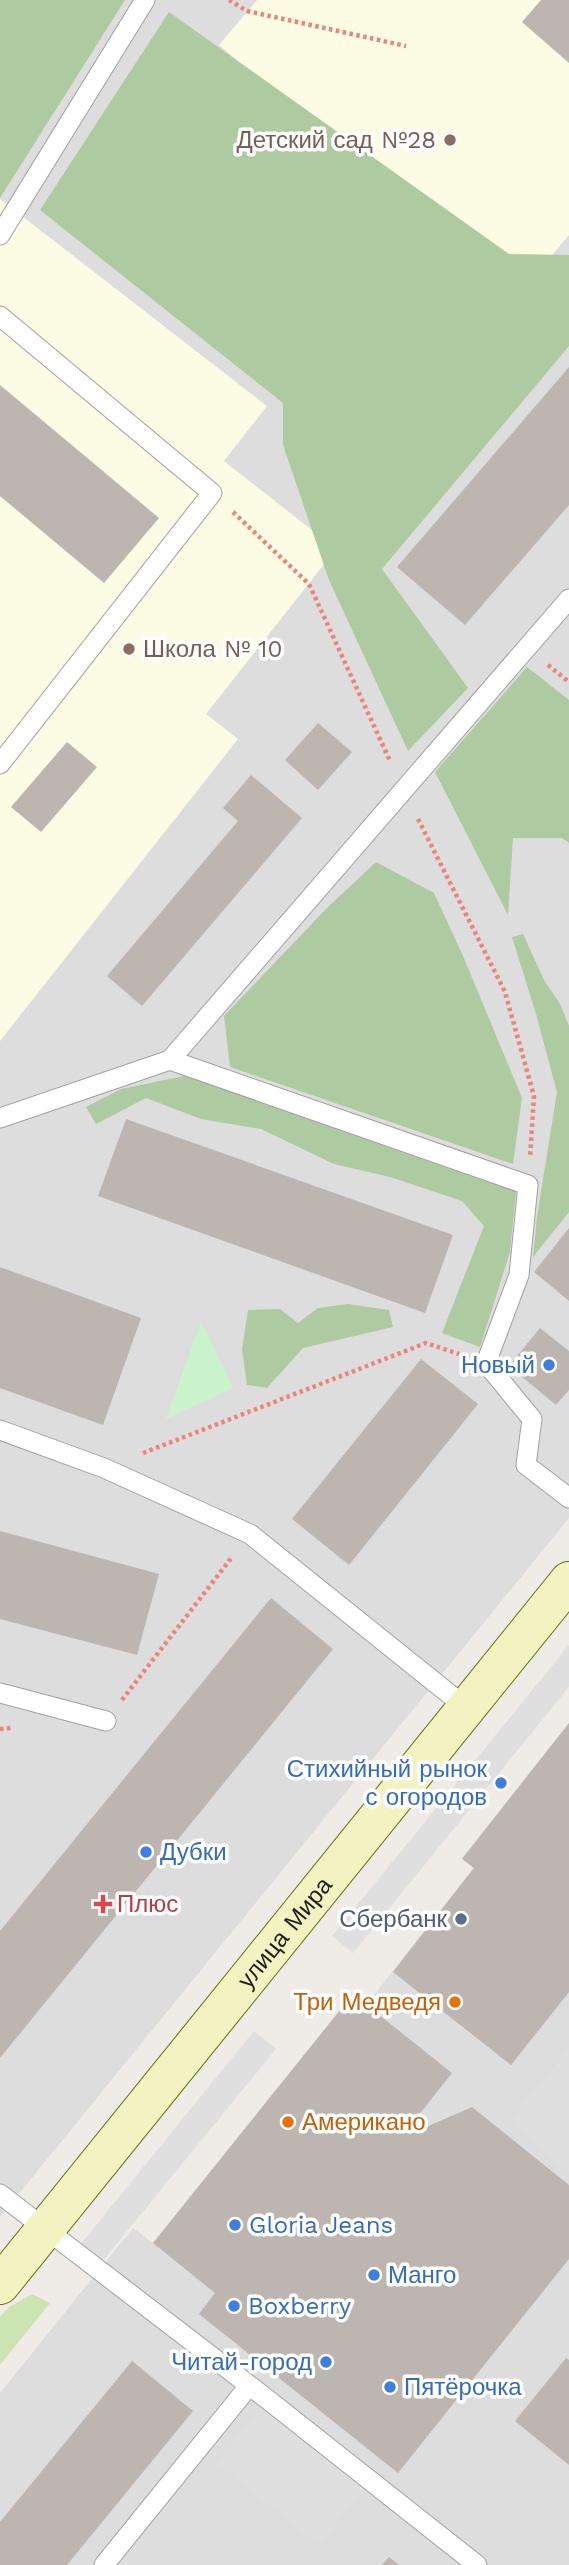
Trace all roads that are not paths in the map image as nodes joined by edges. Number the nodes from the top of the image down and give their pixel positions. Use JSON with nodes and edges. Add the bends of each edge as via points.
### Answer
{"nodes":[{"id":1,"x":145,"y":0,"type":"edge"},
{"id":2,"x":0,"y":234,"type":"edge"},
{"id":3,"x":0,"y":316,"type":"edge"},
{"id":4,"x":569,"y":599,"type":"edge"},
{"id":5,"x":0,"y":764,"type":"edge"},
{"id":6,"x":170,"y":1059,"type":"junction"},
{"id":7,"x":0,"y":1118,"type":"edge"},
{"id":8,"x":0,"y":1430,"type":"edge"},
{"id":9,"x":569,"y":1498,"type":"edge"},
{"id":10,"x":569,"y":1581,"type":"edge"},
{"id":11,"x":0,"y":1693,"type":"edge"},
{"id":12,"x":468,"y":1709,"type":"junction"},
{"id":13,"x":106,"y":1721,"type":"road end"},
{"id":14,"x":0,"y":2194,"type":"edge"},
{"id":15,"x":44,"y":2230,"type":"junction"},
{"id":16,"x":0,"y":2285,"type":"edge"},
{"id":17,"x":249,"y":2386,"type":"junction"},
{"id":18,"x":104,"y":2565,"type":"edge"},
{"id":19,"x":477,"y":2565,"type":"edge"}],
"edges":[{"from":1,"to":2,"type":"lane"},
{"from":3,"to":5,"type":"lane","via":[[212,493]]},
{"from":4,"to":6,"type":"lane"},
{"from":6,"to":7,"type":"lane"},
{"from":6,"to":9,"type":"lane","via":[[527,1185],[519,1275],[486,1363],[532,1419],[526,1465]]},
{"from":8,"to":12,"type":"lane","via":[[104,1468],[250,1534]]},
{"from":10,"to":12,"type":"street","name":"улица Мира"},
{"from":11,"to":13,"type":"lane"},
{"from":12,"to":15,"type":"street","name":"улица Мира"},
{"from":14,"to":15,"type":"lane"},
{"from":15,"to":16,"type":"street","name":"улица Мира"},
{"from":15,"to":17,"type":"lane"},
{"from":17,"to":18,"type":"lane"},
{"from":17,"to":19,"type":"lane"}]}
